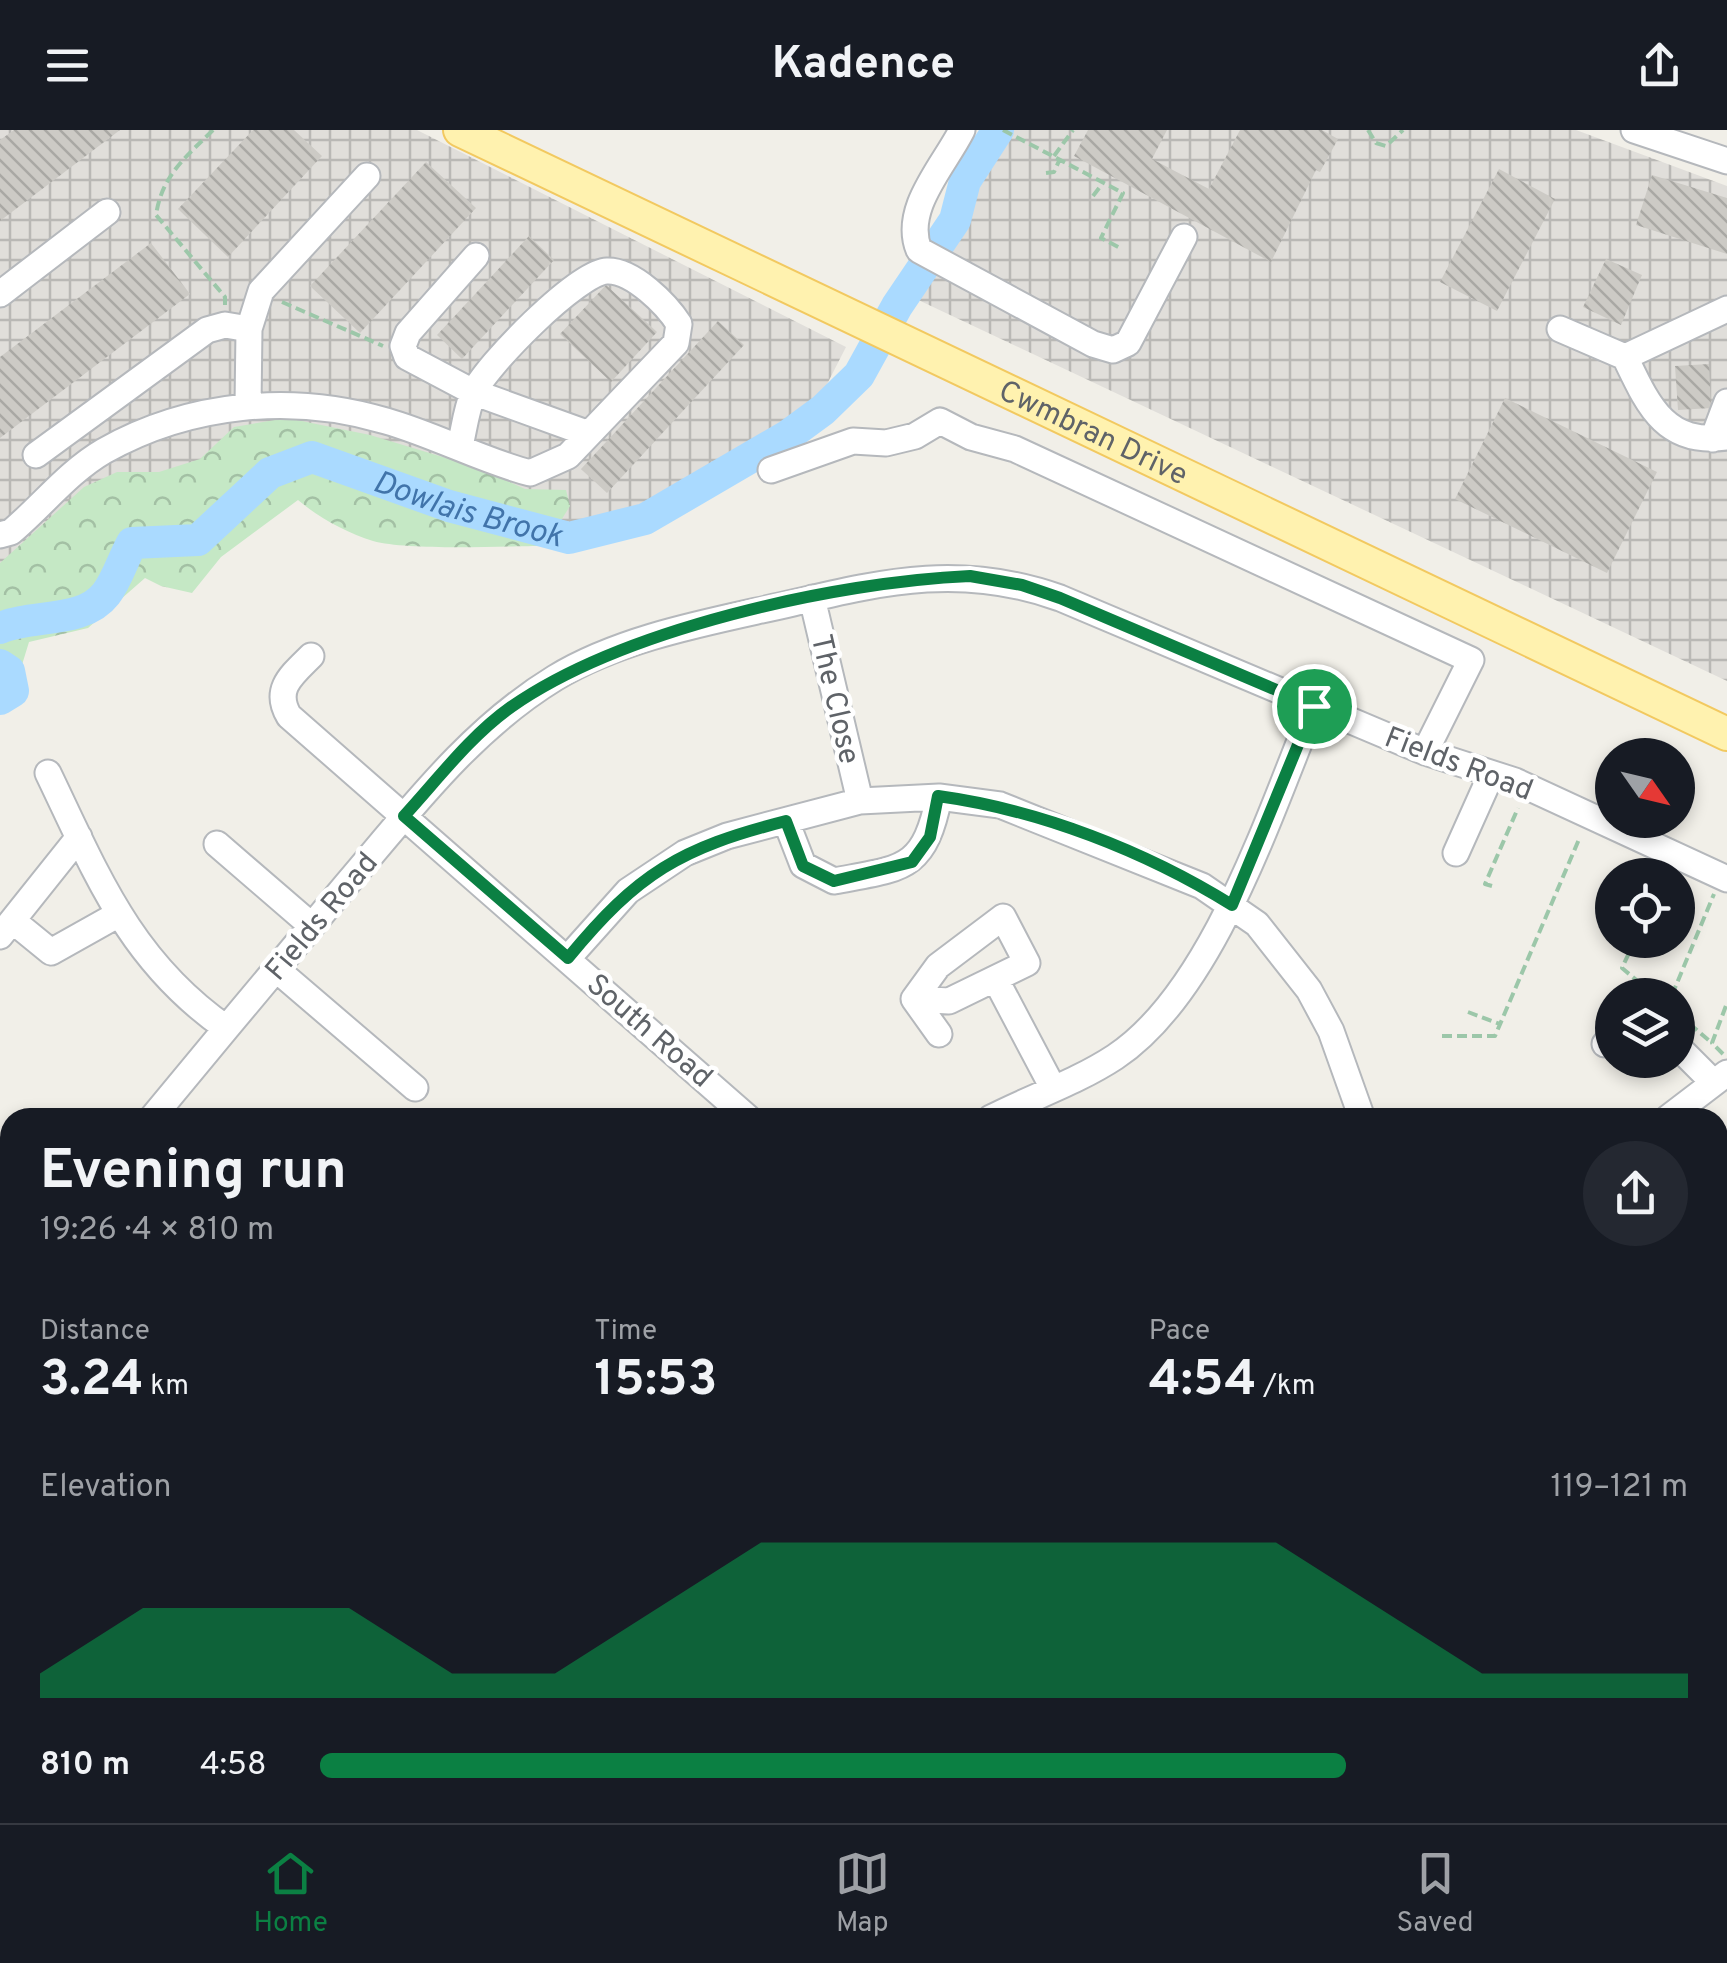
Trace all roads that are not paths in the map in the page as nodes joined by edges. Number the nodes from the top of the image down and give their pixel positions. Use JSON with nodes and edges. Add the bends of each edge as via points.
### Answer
{"nodes":[{"id":1,"x":460,"y":130,"type":"edge"},
{"id":2,"x":962,"y":130,"type":"edge"},
{"id":3,"x":1634,"y":130,"type":"edge"},
{"id":4,"x":1727,"y":161,"type":"edge"},
{"id":5,"x":366,"y":176,"type":"dead end"},
{"id":6,"x":108,"y":212,"type":"dead end"},
{"id":7,"x":1184,"y":237,"type":"dead end"},
{"id":8,"x":476,"y":256,"type":"dead end"},
{"id":9,"x":0,"y":294,"type":"edge"},
{"id":10,"x":1727,"y":309,"type":"edge"},
{"id":11,"x":237,"y":327,"type":"junction"},
{"id":12,"x":1560,"y":329,"type":"dead end"},
{"id":13,"x":1624,"y":358,"type":"junction"},
{"id":14,"x":473,"y":392,"type":"junction"},
{"id":15,"x":1727,"y":402,"type":"edge"},
{"id":16,"x":248,"y":406,"type":"junction"},
{"id":17,"x":589,"y":434,"type":"junction"},
{"id":18,"x":1720,"y":438,"type":"edge"},
{"id":19,"x":460,"y":446,"type":"junction"},
{"id":20,"x":36,"y":454,"type":"dead end"},
{"id":21,"x":771,"y":470,"type":"dead end"},
{"id":22,"x":0,"y":535,"type":"edge"},
{"id":23,"x":812,"y":598,"type":"junction"},
{"id":24,"x":311,"y":656,"type":"dead end"},
{"id":25,"x":1314,"y":706,"type":"junction"},
{"id":26,"x":1727,"y":734,"type":"edge"},
{"id":27,"x":1425,"y":752,"type":"junction"},
{"id":28,"x":48,"y":773,"type":"dead end"},
{"id":29,"x":1491,"y":775,"type":"junction"},
{"id":30,"x":938,"y":796,"type":"junction"},
{"id":31,"x":860,"y":800,"type":"junction"},
{"id":32,"x":404,"y":816,"type":"junction"},
{"id":33,"x":786,"y":821,"type":"junction"},
{"id":34,"x":79,"y":838,"type":"junction"},
{"id":35,"x":217,"y":844,"type":"dead end"},
{"id":36,"x":1456,"y":853,"type":"dead end"},
{"id":37,"x":1724,"y":878,"type":"edge"},
{"id":38,"x":1232,"y":905,"type":"junction"},
{"id":39,"x":117,"y":916,"type":"junction"},
{"id":40,"x":312,"y":926,"type":"junction"},
{"id":41,"x":7,"y":928,"type":"edge"},
{"id":42,"x":568,"y":958,"type":"junction"},
{"id":43,"x":276,"y":969,"type":"junction"},
{"id":44,"x":996,"y":980,"type":"junction"},
{"id":45,"x":914,"y":998,"type":"junction"},
{"id":46,"x":226,"y":1028,"type":"junction"},
{"id":47,"x":939,"y":1034,"type":"dead end"},
{"id":48,"x":1695,"y":1060,"type":"edge"},
{"id":49,"x":1721,"y":1078,"type":"edge"},
{"id":50,"x":415,"y":1088,"type":"dead end"},
{"id":51,"x":1053,"y":1088,"type":"junction"},
{"id":52,"x":160,"y":1108,"type":"edge"},
{"id":53,"x":737,"y":1108,"type":"edge"},
{"id":54,"x":1012,"y":1108,"type":"edge"},
{"id":55,"x":1358,"y":1108,"type":"edge"},
{"id":56,"x":1681,"y":1108,"type":"edge"}],
"edges":[{"from":1,"to":26,"type":"main road","name":"Cwmbran Drive"},
{"from":2,"to":7,"type":"street","via":[[912,234],[931,259],[1113,350],[1128,343]]},
{"from":3,"to":4,"type":"street"},
{"from":5,"to":11,"type":"street","via":[[261,291]]},
{"from":6,"to":9,"type":"street"},
{"from":8,"to":14,"type":"street","via":[[402,346],[418,365]]},
{"from":10,"to":13,"type":"street"},
{"from":11,"to":16,"type":"street"},
{"from":11,"to":20,"type":"street","via":[[179,347]]},
{"from":12,"to":13,"type":"street"},
{"from":13,"to":18,"type":"street","via":[[1648,406],[1671,430]]},
{"from":14,"to":17,"type":"street"},
{"from":14,"to":17,"type":"street","via":[[504,351],[588,277],[623,274],[669,308],[679,324],[676,343]]},
{"from":14,"to":19,"type":"street"},
{"from":15,"to":18,"type":"street"},
{"from":16,"to":19,"type":"street","via":[[381,419]]},
{"from":16,"to":22,"type":"street","via":[[199,412],[102,452],[12,532]]},
{"from":17,"to":19,"type":"street","via":[[568,456],[530,473]]},
{"from":21,"to":27,"type":"street","via":[[852,441],[886,444],[915,436],[940,421],[1015,449],[1471,660]]},
{"from":23,"to":25,"type":"street","name":"Fields Road","via":[[911,579],[970,576],[1022,585]]},
{"from":23,"to":31,"type":"street","name":"The Close"},
{"from":23,"to":32,"type":"street","name":"Fields Road","via":[[698,626],[559,676],[507,710]]},
{"from":24,"to":32,"type":"street","name":"South Road","via":[[286,680],[289,716]]},
{"from":25,"to":27,"type":"street","name":"Fields Road"},
{"from":25,"to":38,"type":"street"},
{"from":27,"to":29,"type":"street","name":"Fields Road"},
{"from":28,"to":34,"type":"street"},
{"from":29,"to":36,"type":"street"},
{"from":29,"to":37,"type":"street","name":"Fields Road"},
{"from":30,"to":31,"type":"street"},
{"from":30,"to":33,"type":"street","via":[[930,837],[912,862],[834,881],[803,866]]},
{"from":30,"to":38,"type":"street","via":[[1000,804],[1060,825]]},
{"from":31,"to":33,"type":"street"},
{"from":32,"to":40,"type":"street","name":"Fields Road"},
{"from":32,"to":42,"type":"street","name":"South Road"},
{"from":33,"to":42,"type":"street","via":[[685,852],[628,891]]},
{"from":34,"to":39,"type":"street"},
{"from":34,"to":41,"type":"street"},
{"from":35,"to":40,"type":"street"},
{"from":38,"to":51,"type":"street","via":[[1170,1005],[1146,1030],[1118,1055]]},
{"from":38,"to":55,"type":"street","via":[[1257,924],[1309,990]]},
{"from":39,"to":41,"type":"street","via":[[51,952]]},
{"from":39,"to":46,"type":"street","via":[[160,974]]},
{"from":40,"to":43,"type":"street","name":"Fields Road"},
{"from":42,"to":53,"type":"street","name":"South Road"},
{"from":43,"to":46,"type":"street","name":"Fields Road"},
{"from":43,"to":50,"type":"street"},
{"from":44,"to":45,"type":"street","via":[[949,1001]]},
{"from":44,"to":45,"type":"street","via":[[1028,963],[1003,918],[938,966]]},
{"from":44,"to":51,"type":"street"},
{"from":45,"to":47,"type":"street"},
{"from":46,"to":52,"type":"street","name":"Fields Road"},
{"from":48,"to":49,"type":"street"},
{"from":49,"to":56,"type":"street"},
{"from":51,"to":54,"type":"street"}]}
